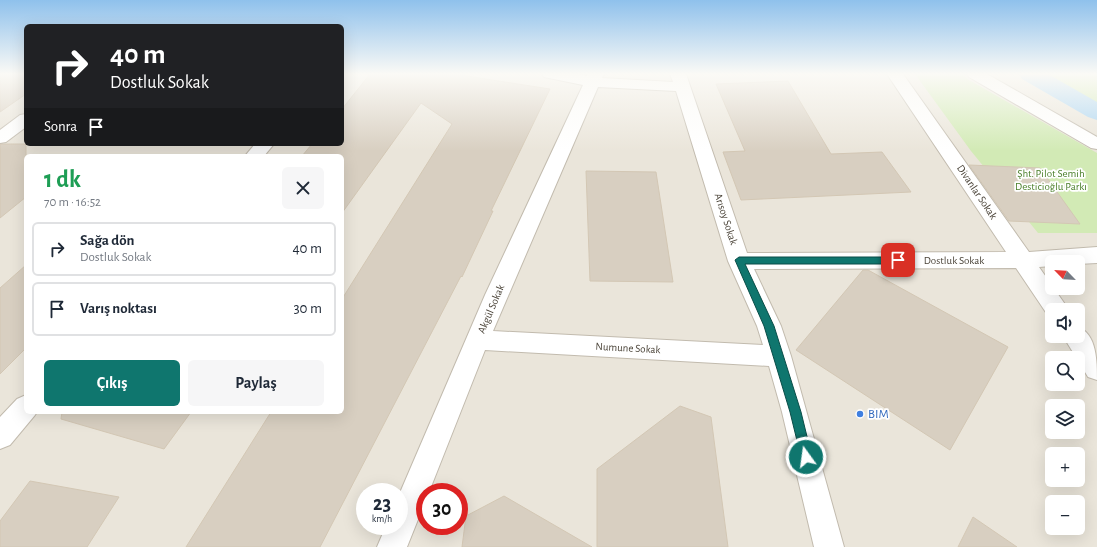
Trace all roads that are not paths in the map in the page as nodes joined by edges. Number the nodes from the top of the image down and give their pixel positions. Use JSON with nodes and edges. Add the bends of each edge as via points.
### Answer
{"nodes":[{"id":1,"x":584,"y":100,"type":"edge"},
{"id":2,"x":686,"y":100,"type":"edge"},
{"id":3,"x":913,"y":100,"type":"edge"},
{"id":4,"x":1019,"y":100,"type":"edge"},
{"id":5,"x":24,"y":121,"type":"edge"},
{"id":6,"x":0,"y":138,"type":"edge"},
{"id":7,"x":1097,"y":144,"type":"edge"},
{"id":8,"x":263,"y":146,"type":"edge"},
{"id":9,"x":256,"y":154,"type":"edge"},
{"id":10,"x":1097,"y":255,"type":"edge"},
{"id":11,"x":739,"y":260,"type":"junction"},
{"id":12,"x":1024,"y":260,"type":"junction"},
{"id":13,"x":1052,"y":303,"type":"edge"},
{"id":14,"x":478,"y":340,"type":"junction"},
{"id":15,"x":1080,"y":343,"type":"edge"},
{"id":16,"x":779,"y":356,"type":"junction"},
{"id":17,"x":1097,"y":369,"type":"edge"},
{"id":18,"x":24,"y":409,"type":"edge"},
{"id":19,"x":0,"y":436,"type":"edge"},
{"id":20,"x":392,"y":547,"type":"edge"},
{"id":21,"x":829,"y":547,"type":"edge"}],
"edges":[{"from":1,"to":14,"type":"street","name":"Akgül Sokak"},
{"from":2,"to":11,"type":"street","name":"Arısoy Sokak"},
{"from":3,"to":12,"type":"street","name":"Divanlar Sokak"},
{"from":4,"to":7,"type":"street"},
{"from":5,"to":6,"type":"street"},
{"from":8,"to":9,"type":"street"},
{"from":10,"to":12,"type":"street","name":"Dostluk Sokak"},
{"from":11,"to":12,"type":"street","name":"Dostluk Sokak"},
{"from":11,"to":16,"type":"street","name":"Arısoy Sokak","via":[[769,326]]},
{"from":12,"to":13,"type":"street","name":"Divanlar Sokak"},
{"from":14,"to":16,"type":"street","name":"Numune Sokak"},
{"from":14,"to":20,"type":"street","name":"Akgül Sokak"},
{"from":15,"to":17,"type":"street"},
{"from":16,"to":21,"type":"street","name":"Arısoy Sokak"},
{"from":18,"to":19,"type":"street"}]}
